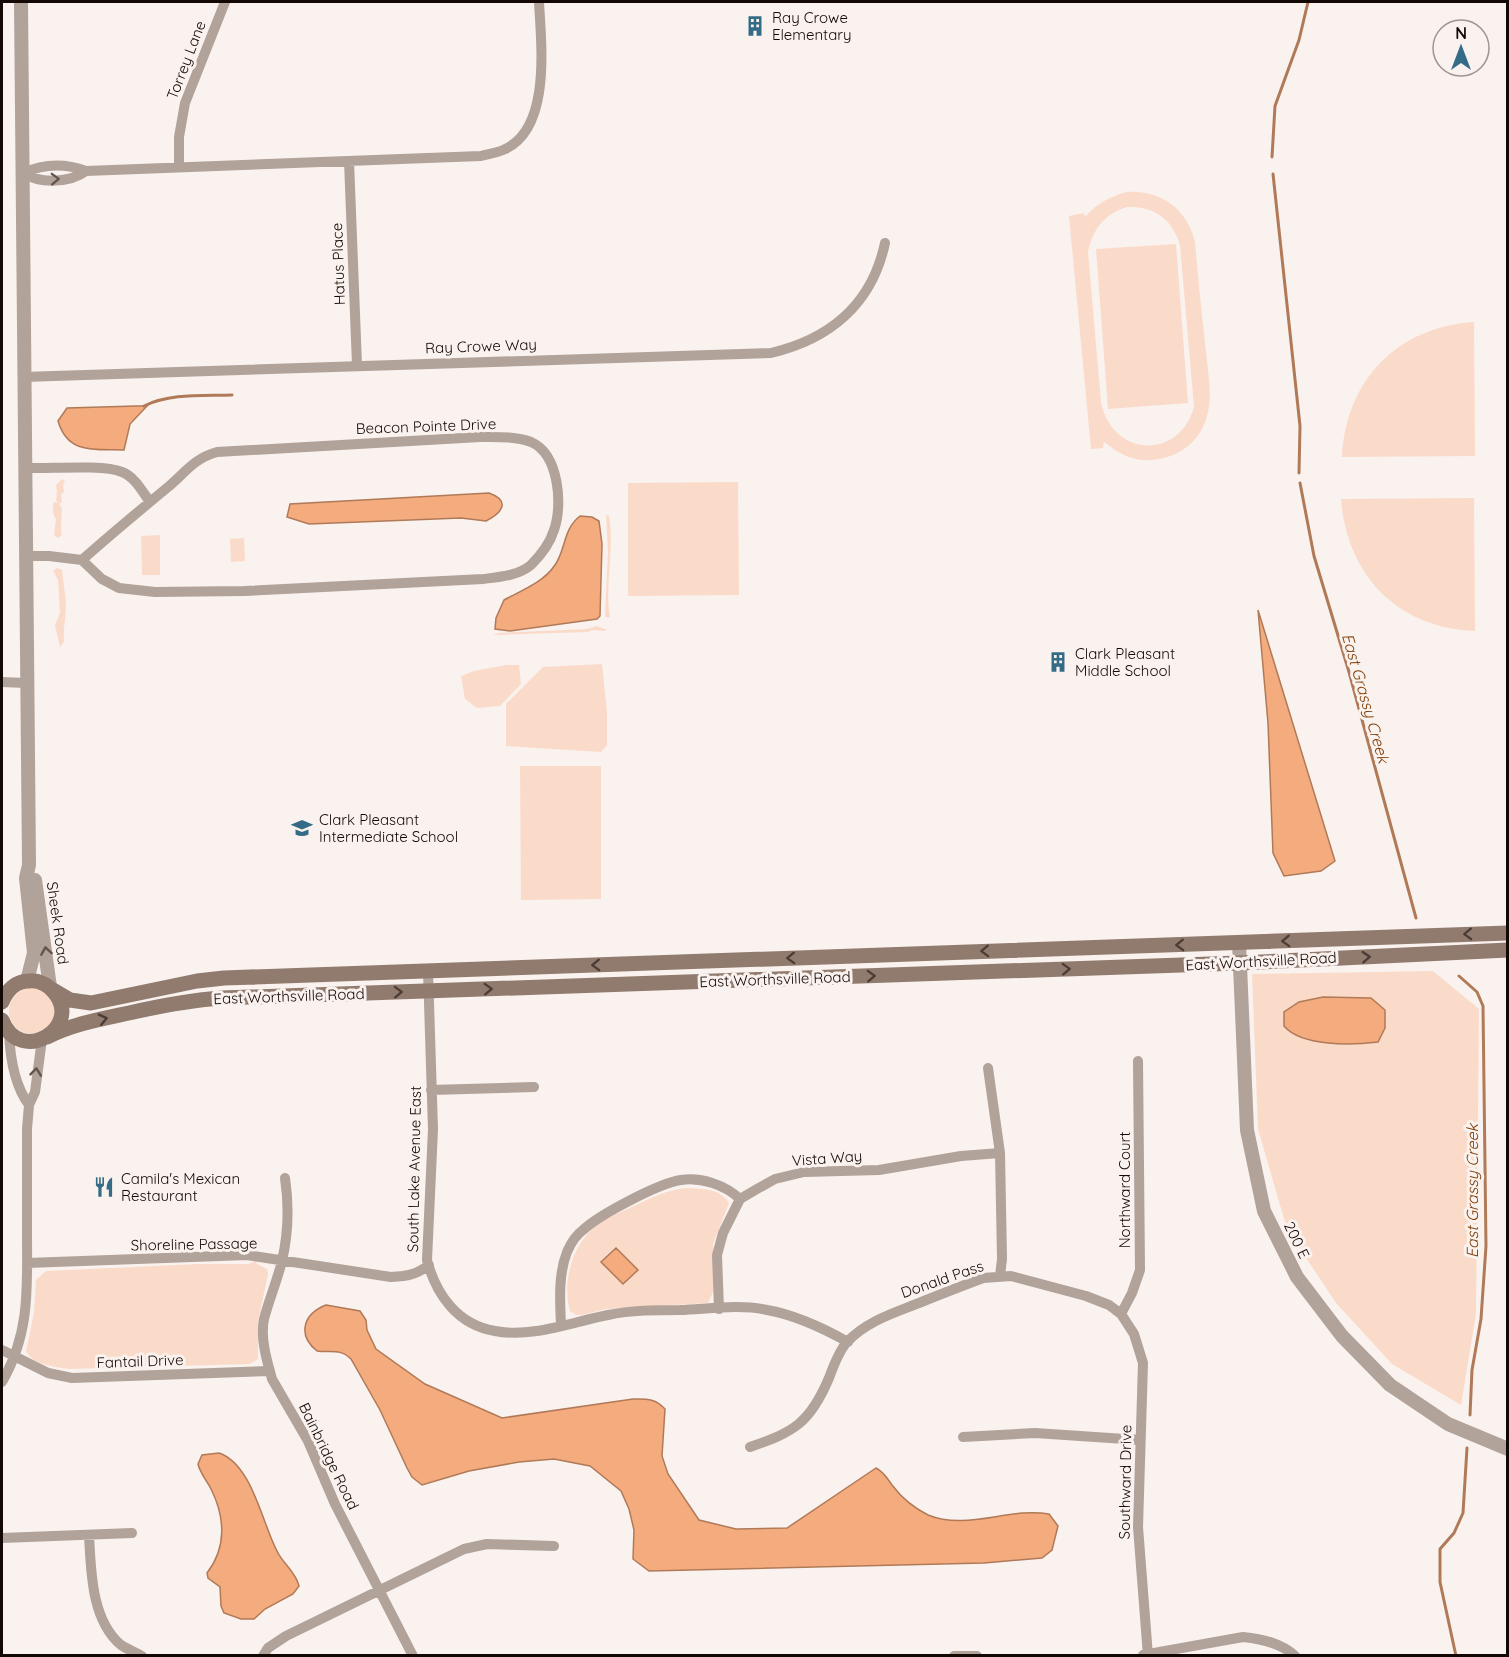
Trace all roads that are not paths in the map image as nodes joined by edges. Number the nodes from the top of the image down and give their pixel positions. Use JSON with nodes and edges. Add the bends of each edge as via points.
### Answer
{"nodes":[{"id":1,"x":21,"y":2,"type":"edge"},
{"id":2,"x":225,"y":2,"type":"edge"},
{"id":3,"x":540,"y":2,"type":"edge"},
{"id":4,"x":349,"y":161,"type":"junction"},
{"id":5,"x":179,"y":167,"type":"junction"},
{"id":6,"x":23,"y":173,"type":"junction"},
{"id":7,"x":885,"y":243,"type":"dead end"},
{"id":8,"x":357,"y":365,"type":"junction"},
{"id":9,"x":23,"y":377,"type":"junction"},
{"id":10,"x":24,"y":468,"type":"junction"},
{"id":11,"x":150,"y":502,"type":"junction"},
{"id":12,"x":25,"y":556,"type":"junction"},
{"id":13,"x":82,"y":560,"type":"junction"},
{"id":14,"x":2,"y":682,"type":"edge"},
{"id":15,"x":26,"y":683,"type":"junction"},
{"id":16,"x":29,"y":865,"type":"junction"},
{"id":17,"x":1508,"y":933,"type":"edge"},
{"id":18,"x":1239,"y":942,"type":"junction"},
{"id":19,"x":1508,"y":951,"type":"edge"},
{"id":20,"x":1239,"y":963,"type":"junction"},
{"id":21,"x":428,"y":971,"type":"junction"},
{"id":22,"x":22,"y":982,"type":"junction"},
{"id":23,"x":2,"y":988,"type":"edge"},
{"id":24,"x":51,"y":988,"type":"junction"},
{"id":25,"x":429,"y":991,"type":"junction"},
{"id":26,"x":2,"y":1002,"type":"edge"},
{"id":27,"x":5,"y":1027,"type":"edge"},
{"id":28,"x":45,"y":1038,"type":"junction"},
{"id":29,"x":1138,"y":1061,"type":"dead end"},
{"id":30,"x":988,"y":1068,"type":"dead end"},
{"id":31,"x":534,"y":1088,"type":"dead end"},
{"id":32,"x":432,"y":1090,"type":"junction"},
{"id":33,"x":29,"y":1105,"type":"junction"},
{"id":34,"x":1000,"y":1154,"type":"junction"},
{"id":35,"x":285,"y":1178,"type":"dead end"},
{"id":36,"x":740,"y":1199,"type":"junction"},
{"id":37,"x":282,"y":1260,"type":"junction"},
{"id":38,"x":27,"y":1263,"type":"junction"},
{"id":39,"x":429,"y":1265,"type":"junction"},
{"id":40,"x":1000,"y":1276,"type":"junction"},
{"id":41,"x":719,"y":1309,"type":"junction"},
{"id":42,"x":1120,"y":1314,"type":"junction"},
{"id":43,"x":561,"y":1325,"type":"junction"},
{"id":44,"x":848,"y":1342,"type":"junction"},
{"id":45,"x":2,"y":1350,"type":"edge"},
{"id":46,"x":14,"y":1357,"type":"junction"},
{"id":47,"x":270,"y":1371,"type":"junction"},
{"id":48,"x":2,"y":1382,"type":"edge"},
{"id":49,"x":963,"y":1437,"type":"dead end"},
{"id":50,"x":1140,"y":1440,"type":"junction"},
{"id":51,"x":750,"y":1447,"type":"dead end"},
{"id":52,"x":1508,"y":1449,"type":"edge"},
{"id":53,"x":132,"y":1533,"type":"dead end"},
{"id":54,"x":89,"y":1535,"type":"junction"},
{"id":55,"x":2,"y":1538,"type":"edge"},
{"id":56,"x":554,"y":1546,"type":"dead end"},
{"id":57,"x":379,"y":1590,"type":"junction"},
{"id":58,"x":1146,"y":1655,"type":"edge"},
{"id":59,"x":142,"y":1656,"type":"edge"},
{"id":60,"x":263,"y":1656,"type":"edge"},
{"id":61,"x":412,"y":1656,"type":"edge"},
{"id":62,"x":954,"y":1656,"type":"edge"},
{"id":63,"x":977,"y":1656,"type":"edge"},
{"id":64,"x":1295,"y":1656,"type":"edge"}],
"edges":[{"from":1,"to":6,"type":"street","name":"Sheek Road"},
{"from":2,"to":5,"type":"street","name":"Torrey Lane","via":[[185,103]]},
{"from":3,"to":4,"type":"street","via":[[539,100],[521,137],[505,150],[481,156]]},
{"from":4,"to":5,"type":"street"},
{"from":4,"to":8,"type":"street","name":"Hatus Place"},
{"from":5,"to":6,"type":"street","via":[[86,171],[73,178],[46,180]]},
{"from":6,"to":9,"type":"street","name":"Sheek Road"},
{"from":7,"to":8,"type":"street","name":"Ray Crowe Way","via":[[872,280],[842,320],[789,349],[771,353]]},
{"from":8,"to":9,"type":"street","name":"Ray Crowe Way"},
{"from":9,"to":10,"type":"street","name":"Sheek Road"},
{"from":10,"to":11,"type":"street","via":[[124,472]]},
{"from":10,"to":12,"type":"street","name":"Sheek Road"},
{"from":11,"to":13,"type":"street","name":"Beacon Pointe Drive"},
{"from":11,"to":13,"type":"street","name":"Beacon Pointe Drive","via":[[202,456],[217,452],[480,437],[533,443],[550,458],[558,506],[554,530],[543,552],[529,567],[511,575],[483,579],[256,591],[155,592],[119,588],[102,579]]},
{"from":12,"to":13,"type":"street"},
{"from":12,"to":15,"type":"street","name":"Sheek Road"},
{"from":14,"to":15,"type":"street"},
{"from":15,"to":16,"type":"street","name":"Sheek Road"},
{"from":16,"to":22,"type":"street","name":"Sheek Road","via":[[26,878],[34,953]]},
{"from":24,"to":16,"type":"street","name":"Sheek Road","one_way":true,"via":[[35,878]]},
{"from":17,"to":18,"type":"main road","name":"East Worthsville Road","one_way":true},
{"from":18,"to":20,"type":"street","name":"200 E"},
{"from":18,"to":21,"type":"main road","name":"East Worthsville Road","one_way":true},
{"from":20,"to":19,"type":"main road","name":"East Worthsville Road","one_way":true},
{"from":25,"to":20,"type":"main road","name":"East Worthsville Road","one_way":true},
{"from":20,"to":52,"type":"street","name":"200 E","via":[[1247,1130],[1264,1211],[1297,1277],[1342,1336],[1390,1385],[1448,1424]]},
{"from":21,"to":24,"type":"main road","name":"East Worthsville Road","via":[[197,981],[91,1003],[70,1000]]},
{"from":21,"to":25,"type":"street","name":"South Lake Avenue East"},
{"from":22,"to":23,"type":"main road"},
{"from":22,"to":24,"type":"main road","name":"East Worthsville Road","via":[[36,981]]},
{"from":22,"to":26,"type":"main road","via":[[10,988]]},
{"from":24,"to":28,"type":"main road","via":[[61,1005],[61,1014],[59,1023]]},
{"from":28,"to":25,"type":"main road","name":"East Worthsville Road","one_way":true,"via":[[74,1026],[193,1000]]},
{"from":25,"to":32,"type":"street","name":"South Lake Avenue East"},
{"from":27,"to":28,"type":"main road","via":[[21,1040]]},
{"from":27,"to":33,"type":"street","via":[[20,1093]]},
{"from":33,"to":28,"type":"street","one_way":true},
{"from":29,"to":42,"type":"street","name":"Northward Court","via":[[1140,1270]]},
{"from":30,"to":34,"type":"street"},
{"from":31,"to":32,"type":"street"},
{"from":32,"to":39,"type":"street","name":"South Lake Avenue East"},
{"from":33,"to":38,"type":"street"},
{"from":34,"to":36,"type":"street","name":"Vista Way","via":[[961,1156],[879,1170],[791,1174]]},
{"from":34,"to":40,"type":"street"},
{"from":35,"to":37,"type":"street","name":"Bainbridge Road","via":[[289,1203]]},
{"from":36,"to":41,"type":"street","via":[[717,1255]]},
{"from":36,"to":43,"type":"street","via":[[717,1184],[682,1180],[610,1212],[583,1230],[567,1252],[562,1268]]},
{"from":37,"to":38,"type":"street","name":"Shoreline Passage","via":[[247,1256]]},
{"from":37,"to":39,"type":"street","name":"Shoreline Passage","via":[[391,1277],[410,1276]]},
{"from":37,"to":47,"type":"street","name":"Bainbridge Road","via":[[264,1321]]},
{"from":38,"to":46,"type":"street","via":[[27,1306]]},
{"from":39,"to":43,"type":"street","name":"South Lake Avenue East","via":[[445,1300],[460,1317],[479,1327],[516,1333]]},
{"from":40,"to":42,"type":"street","name":"Donald Pass","via":[[1086,1296]]},
{"from":40,"to":44,"type":"street","name":"Donald Pass","via":[[984,1278],[886,1315]]},
{"from":41,"to":43,"type":"street","name":"South Lake Avenue East","via":[[611,1314]]},
{"from":41,"to":44,"type":"street","name":"South Lake Avenue East","via":[[766,1310],[804,1320]]},
{"from":42,"to":50,"type":"street","name":"Southward Drive","via":[[1134,1334],[1143,1364]]},
{"from":44,"to":51,"type":"street","via":[[808,1416],[782,1436]]},
{"from":45,"to":46,"type":"street","name":"Fantail Drive"},
{"from":46,"to":47,"type":"street","name":"Fantail Drive","via":[[48,1373],[72,1378]]},
{"from":46,"to":48,"type":"street"},
{"from":47,"to":57,"type":"street","name":"Bainbridge Road"},
{"from":49,"to":50,"type":"street","via":[[1035,1433]]},
{"from":50,"to":58,"type":"street","name":"Southward Drive","via":[[1138,1527]]},
{"from":53,"to":54,"type":"street"},
{"from":54,"to":55,"type":"street"},
{"from":54,"to":59,"type":"street","via":[[101,1614],[122,1645]]},
{"from":56,"to":57,"type":"street","via":[[487,1544],[464,1549]]},
{"from":57,"to":60,"type":"street","via":[[286,1636]]},
{"from":57,"to":61,"type":"street","name":"Bainbridge Road"},
{"from":58,"to":64,"type":"street","via":[[1244,1637],[1276,1644]]},
{"from":62,"to":63,"type":"street"}]}
